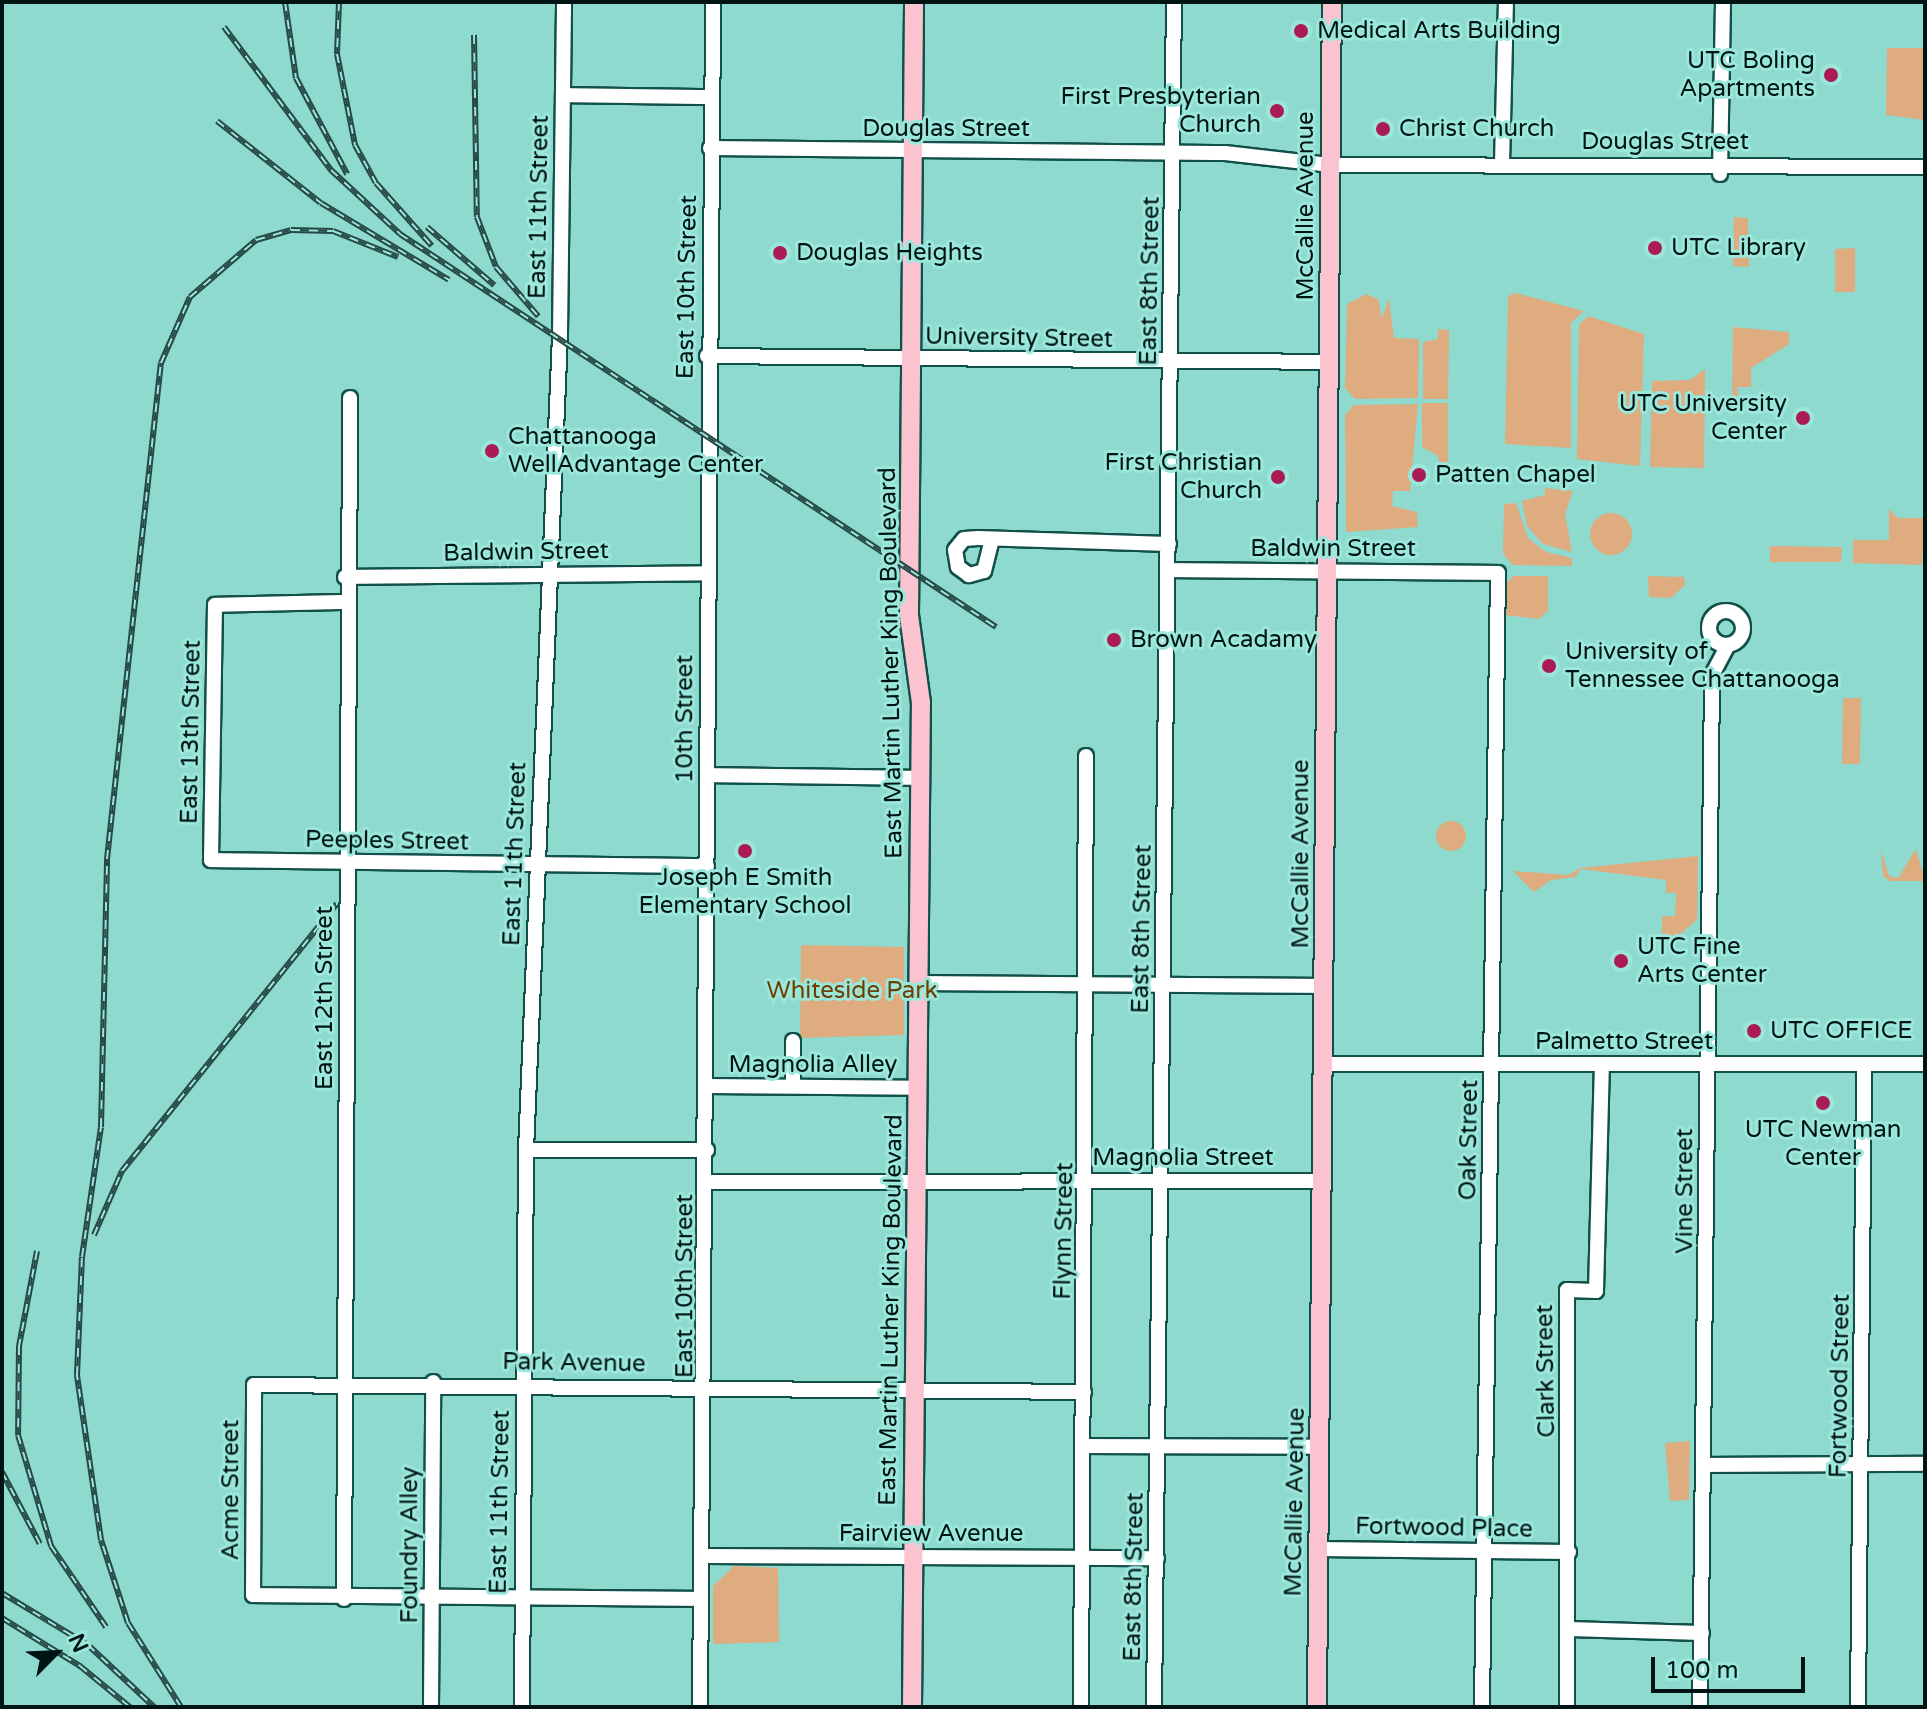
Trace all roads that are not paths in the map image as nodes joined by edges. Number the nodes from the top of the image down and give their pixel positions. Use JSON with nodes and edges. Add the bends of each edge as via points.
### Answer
{"nodes":[{"id":1,"x":564,"y":2,"type":"edge"},
{"id":2,"x":713,"y":2,"type":"edge"},
{"id":3,"x":914,"y":2,"type":"edge"},
{"id":4,"x":1174,"y":2,"type":"edge"},
{"id":5,"x":1332,"y":2,"type":"edge"},
{"id":6,"x":1506,"y":2,"type":"edge"},
{"id":7,"x":1723,"y":2,"type":"edge"},
{"id":8,"x":563,"y":95,"type":"junction"},
{"id":9,"x":711,"y":97,"type":"junction"},
{"id":10,"x":710,"y":148,"type":"junction"},
{"id":11,"x":913,"y":152,"type":"junction"},
{"id":12,"x":1174,"y":152,"type":"junction"},
{"id":13,"x":1925,"y":158,"type":"edge"},
{"id":14,"x":1901,"y":163,"type":"junction"},
{"id":15,"x":1502,"y":164,"type":"junction"},
{"id":16,"x":1331,"y":165,"type":"junction"},
{"id":17,"x":1925,"y":167,"type":"edge"},
{"id":18,"x":1720,"y":169,"type":"junction"},
{"id":19,"x":707,"y":356,"type":"junction"},
{"id":20,"x":910,"y":358,"type":"junction"},
{"id":21,"x":1329,"y":362,"type":"junction"},
{"id":22,"x":1171,"y":363,"type":"junction"},
{"id":23,"x":350,"y":398,"type":"dead end"},
{"id":24,"x":992,"y":539,"type":"dead end"},
{"id":25,"x":1169,"y":544,"type":"junction"},
{"id":26,"x":1169,"y":570,"type":"junction"},
{"id":27,"x":1328,"y":570,"type":"junction"},
{"id":28,"x":549,"y":572,"type":"junction"},
{"id":29,"x":707,"y":573,"type":"junction"},
{"id":30,"x":1498,"y":573,"type":"joint"},
{"id":31,"x":345,"y":577,"type":"junction"},
{"id":32,"x":345,"y":602,"type":"junction"},
{"id":33,"x":1710,"y":629,"type":"junction"},
{"id":34,"x":1728,"y":645,"type":"junction"},
{"id":35,"x":1712,"y":675,"type":"junction"},
{"id":36,"x":1086,"y":756,"type":"dead end"},
{"id":37,"x":707,"y":775,"type":"junction"},
{"id":38,"x":920,"y":778,"type":"junction"},
{"id":39,"x":211,"y":860,"type":"joint"},
{"id":40,"x":348,"y":863,"type":"junction"},
{"id":41,"x":536,"y":864,"type":"junction"},
{"id":42,"x":707,"y":866,"type":"junction"},
{"id":43,"x":919,"y":983,"type":"junction"},
{"id":44,"x":1087,"y":983,"type":"junction"},
{"id":45,"x":1163,"y":984,"type":"junction"},
{"id":46,"x":1324,"y":986,"type":"junction"},
{"id":47,"x":793,"y":1041,"type":"dead end"},
{"id":48,"x":1707,"y":1063,"type":"junction"},
{"id":49,"x":1324,"y":1064,"type":"junction"},
{"id":50,"x":1492,"y":1064,"type":"junction"},
{"id":51,"x":1925,"y":1064,"type":"edge"},
{"id":52,"x":1602,"y":1065,"type":"junction"},
{"id":53,"x":1864,"y":1065,"type":"junction"},
{"id":54,"x":793,"y":1085,"type":"junction"},
{"id":55,"x":707,"y":1086,"type":"junction"},
{"id":56,"x":918,"y":1088,"type":"junction"},
{"id":57,"x":526,"y":1150,"type":"junction"},
{"id":58,"x":707,"y":1150,"type":"junction"},
{"id":59,"x":1158,"y":1179,"type":"junction"},
{"id":60,"x":918,"y":1180,"type":"junction"},
{"id":61,"x":1087,"y":1180,"type":"junction"},
{"id":62,"x":1322,"y":1181,"type":"junction"},
{"id":63,"x":708,"y":1182,"type":"junction"},
{"id":64,"x":433,"y":1382,"type":"junction"},
{"id":65,"x":254,"y":1385,"type":"joint"},
{"id":66,"x":524,"y":1385,"type":"junction"},
{"id":67,"x":345,"y":1386,"type":"junction"},
{"id":68,"x":707,"y":1387,"type":"junction"},
{"id":69,"x":914,"y":1390,"type":"junction"},
{"id":70,"x":1084,"y":1392,"type":"junction"},
{"id":71,"x":1084,"y":1446,"type":"junction"},
{"id":72,"x":1158,"y":1446,"type":"junction"},
{"id":73,"x":1319,"y":1447,"type":"junction"},
{"id":74,"x":1925,"y":1464,"type":"edge"},
{"id":75,"x":1705,"y":1465,"type":"junction"},
{"id":76,"x":1861,"y":1465,"type":"junction"},
{"id":77,"x":1485,"y":1548,"type":"junction"},
{"id":78,"x":1318,"y":1549,"type":"junction"},
{"id":79,"x":1569,"y":1552,"type":"junction"},
{"id":80,"x":705,"y":1556,"type":"junction"},
{"id":81,"x":912,"y":1556,"type":"junction"},
{"id":82,"x":1082,"y":1556,"type":"junction"},
{"id":83,"x":1157,"y":1558,"type":"junction"},
{"id":84,"x":431,"y":1597,"type":"junction"},
{"id":85,"x":520,"y":1598,"type":"junction"},
{"id":86,"x":344,"y":1599,"type":"junction"},
{"id":87,"x":701,"y":1599,"type":"junction"},
{"id":88,"x":1568,"y":1629,"type":"junction"},
{"id":89,"x":1702,"y":1633,"type":"junction"},
{"id":90,"x":431,"y":1707,"type":"edge"},
{"id":91,"x":522,"y":1707,"type":"edge"},
{"id":92,"x":700,"y":1707,"type":"edge"},
{"id":93,"x":912,"y":1707,"type":"edge"},
{"id":94,"x":1081,"y":1707,"type":"edge"},
{"id":95,"x":1154,"y":1707,"type":"edge"},
{"id":96,"x":1317,"y":1707,"type":"edge"},
{"id":97,"x":1482,"y":1707,"type":"edge"},
{"id":98,"x":1567,"y":1707,"type":"edge"},
{"id":99,"x":1700,"y":1707,"type":"edge"},
{"id":100,"x":1858,"y":1707,"type":"edge"}],
"edges":[{"from":1,"to":8,"type":"street","name":"East 11th Street"},
{"from":2,"to":9,"type":"street","name":"East 10th Street"},
{"from":3,"to":11,"type":"main road","name":"East Martin Luther King Boulevard"},
{"from":4,"to":12,"type":"street","name":"East 8th Street"},
{"from":5,"to":16,"type":"main road","name":"McCallie Avenue"},
{"from":6,"to":15,"type":"street"},
{"from":7,"to":18,"type":"street"},
{"from":8,"to":9,"type":"street"},
{"from":8,"to":28,"type":"street","name":"East 11th Street"},
{"from":9,"to":10,"type":"street","name":"East 10th Street"},
{"from":10,"to":11,"type":"street","name":"Douglas Street"},
{"from":10,"to":19,"type":"street","name":"East 10th Street"},
{"from":11,"to":12,"type":"street","name":"Douglas Street"},
{"from":11,"to":20,"type":"main road","name":"East Martin Luther King Boulevard"},
{"from":12,"to":16,"type":"street","name":"Douglas Street"},
{"from":12,"to":22,"type":"street","name":"East 8th Street"},
{"from":13,"to":14,"type":"street","name":"Douglas Street"},
{"from":14,"to":17,"type":"street","name":"Douglas Street"},
{"from":14,"to":18,"type":"street","name":"Douglas Street"},
{"from":15,"to":16,"type":"street","name":"Douglas Street"},
{"from":15,"to":18,"type":"street","name":"Douglas Street"},
{"from":16,"to":21,"type":"main road","name":"McCallie Avenue"},
{"from":19,"to":20,"type":"street","name":"University Street"},
{"from":19,"to":29,"type":"street","name":"East 10th Street"},
{"from":20,"to":22,"type":"street","name":"University Street"},
{"from":20,"to":38,"type":"main road","name":"East Martin Luther King Boulevard","via":[[909,615],[921,703]]},
{"from":21,"to":22,"type":"street","name":"University Street"},
{"from":21,"to":27,"type":"main road","name":"McCallie Avenue"},
{"from":22,"to":25,"type":"street","name":"East 8th Street"},
{"from":23,"to":31,"type":"street","name":"East 12th Street"},
{"from":24,"to":25,"type":"street"},
{"from":25,"to":26,"type":"street","name":"East 8th Street"},
{"from":26,"to":27,"type":"street","name":"Baldwin Street"},
{"from":26,"to":45,"type":"street","name":"East 8th Street"},
{"from":27,"to":30,"type":"street","name":"Baldwin Street"},
{"from":27,"to":46,"type":"main road","name":"McCallie Avenue"},
{"from":28,"to":29,"type":"street","name":"Baldwin Street"},
{"from":28,"to":31,"type":"street","name":"Baldwin Street"},
{"from":28,"to":41,"type":"street","name":"East 11th Street"},
{"from":29,"to":37,"type":"street","name":"10th Street"},
{"from":30,"to":50,"type":"street","name":"Oak Street"},
{"from":31,"to":32,"type":"street","name":"East 12th Street"},
{"from":32,"to":39,"type":"street","name":"East 13th Street","via":[[215,605]]},
{"from":32,"to":40,"type":"street","name":"East 12th Street"},
{"from":33,"to":34,"type":"street","via":[[1716,642]]},
{"from":33,"to":34,"type":"street","name":"Vine Street","via":[[1718,613],[1735,614],[1744,629]]},
{"from":33,"to":35,"type":"street","name":"Vine Street"},
{"from":34,"to":35,"type":"street","name":"Vine Street"},
{"from":35,"to":48,"type":"street","name":"Vine Street"},
{"from":36,"to":44,"type":"street","name":"Flynn Street"},
{"from":37,"to":38,"type":"street"},
{"from":37,"to":42,"type":"street","name":"10th Street"},
{"from":38,"to":43,"type":"main road","name":"East Martin Luther King Boulevard"},
{"from":39,"to":40,"type":"street","name":"Peeples Street"},
{"from":40,"to":41,"type":"street","name":"Peeples Street"},
{"from":40,"to":67,"type":"street","name":"East 12th Street"},
{"from":41,"to":42,"type":"street","name":"Peeples Street"},
{"from":41,"to":57,"type":"street","name":"East 11th Street"},
{"from":42,"to":55,"type":"street","name":"East 10th Street"},
{"from":43,"to":44,"type":"street"},
{"from":43,"to":56,"type":"main road","name":"East Martin Luther King Boulevard"},
{"from":44,"to":45,"type":"street"},
{"from":44,"to":61,"type":"street","name":"Flynn Street"},
{"from":45,"to":46,"type":"street"},
{"from":45,"to":59,"type":"street","name":"East 8th Street"},
{"from":46,"to":49,"type":"main road","name":"McCallie Avenue"},
{"from":47,"to":54,"type":"street"},
{"from":48,"to":52,"type":"street","name":"Palmetto Street"},
{"from":48,"to":53,"type":"street","name":"Palmetto Street"},
{"from":48,"to":75,"type":"street","name":"Vine Street"},
{"from":49,"to":50,"type":"street","name":"Palmetto Street"},
{"from":49,"to":62,"type":"main road","name":"McCallie Avenue"},
{"from":50,"to":52,"type":"street","name":"Palmetto Street"},
{"from":50,"to":77,"type":"street","name":"Oak Street"},
{"from":51,"to":53,"type":"street","name":"Palmetto Street"},
{"from":52,"to":79,"type":"street","name":"Clark Street","via":[[1596,1291],[1567,1290]]},
{"from":53,"to":76,"type":"street","name":"Fortwood Street"},
{"from":54,"to":55,"type":"street","name":"Magnolia Alley"},
{"from":54,"to":56,"type":"street","name":"Magnolia Alley"},
{"from":55,"to":58,"type":"street","name":"East 10th Street"},
{"from":56,"to":60,"type":"main road","name":"East Martin Luther King Boulevard"},
{"from":57,"to":58,"type":"street"},
{"from":57,"to":66,"type":"street","name":"East 11th Street"},
{"from":58,"to":63,"type":"street","name":"East 10th Street"},
{"from":59,"to":61,"type":"street","name":"Magnolia Street"},
{"from":59,"to":62,"type":"street","name":"Magnolia Street"},
{"from":59,"to":72,"type":"street","name":"East 8th Street"},
{"from":60,"to":61,"type":"street","name":"Magnolia Street"},
{"from":60,"to":63,"type":"street","name":"Magnolia Street"},
{"from":60,"to":69,"type":"main road","name":"East Martin Luther King Boulevard"},
{"from":61,"to":70,"type":"street","name":"Flynn Street"},
{"from":62,"to":73,"type":"main road","name":"McCallie Avenue"},
{"from":63,"to":68,"type":"street","name":"East 10th Street"},
{"from":64,"to":66,"type":"street","name":"Park Avenue"},
{"from":64,"to":67,"type":"street","name":"Park Avenue"},
{"from":64,"to":84,"type":"street","name":"Foundry Alley"},
{"from":65,"to":67,"type":"street","name":"Park Avenue"},
{"from":65,"to":86,"type":"street","name":"Acme Street","via":[[253,1595]]},
{"from":66,"to":68,"type":"street","name":"Park Avenue"},
{"from":66,"to":85,"type":"street","name":"East 11th Street"},
{"from":67,"to":86,"type":"street","name":"East 12th Street"},
{"from":68,"to":69,"type":"street","name":"Park Avenue"},
{"from":68,"to":80,"type":"street","name":"East 10th Street"},
{"from":69,"to":70,"type":"street","name":"Park Avenue"},
{"from":69,"to":81,"type":"main road","name":"East Martin Luther King Boulevard"},
{"from":70,"to":71,"type":"street","name":"Flynn Street"},
{"from":71,"to":72,"type":"street"},
{"from":71,"to":82,"type":"street","name":"Flynn Street"},
{"from":72,"to":73,"type":"street"},
{"from":72,"to":83,"type":"street","name":"East 8th Street"},
{"from":73,"to":78,"type":"main road","name":"McCallie Avenue"},
{"from":74,"to":76,"type":"street"},
{"from":75,"to":76,"type":"street"},
{"from":75,"to":89,"type":"street","name":"Vine Street"},
{"from":76,"to":100,"type":"street","name":"Fortwood Street"},
{"from":77,"to":78,"type":"street","name":"Fortwood Place"},
{"from":77,"to":79,"type":"street","name":"Fortwood Place"},
{"from":77,"to":97,"type":"street","name":"Oak Street"},
{"from":78,"to":96,"type":"main road","name":"McCallie Avenue"},
{"from":79,"to":88,"type":"street","name":"Clark Street"},
{"from":80,"to":81,"type":"street","name":"Fairview Avenue"},
{"from":80,"to":87,"type":"street","name":"East 10th Street"},
{"from":81,"to":82,"type":"street","name":"Fairview Avenue"},
{"from":81,"to":93,"type":"main road","name":"East Martin Luther King Boulevard"},
{"from":82,"to":83,"type":"street","name":"Fairview Avenue"},
{"from":82,"to":94,"type":"street","name":"Flynn Street"},
{"from":83,"to":95,"type":"street","name":"East 8th Street"},
{"from":84,"to":85,"type":"street"},
{"from":84,"to":86,"type":"street"},
{"from":84,"to":90,"type":"street","name":"Foundry Alley"},
{"from":85,"to":87,"type":"street"},
{"from":85,"to":91,"type":"street","name":"East 11th Street"},
{"from":87,"to":92,"type":"street","name":"East 10th Street"},
{"from":88,"to":89,"type":"street"},
{"from":88,"to":98,"type":"street","name":"Clark Street"},
{"from":89,"to":99,"type":"street","name":"Vine Street"}]}
